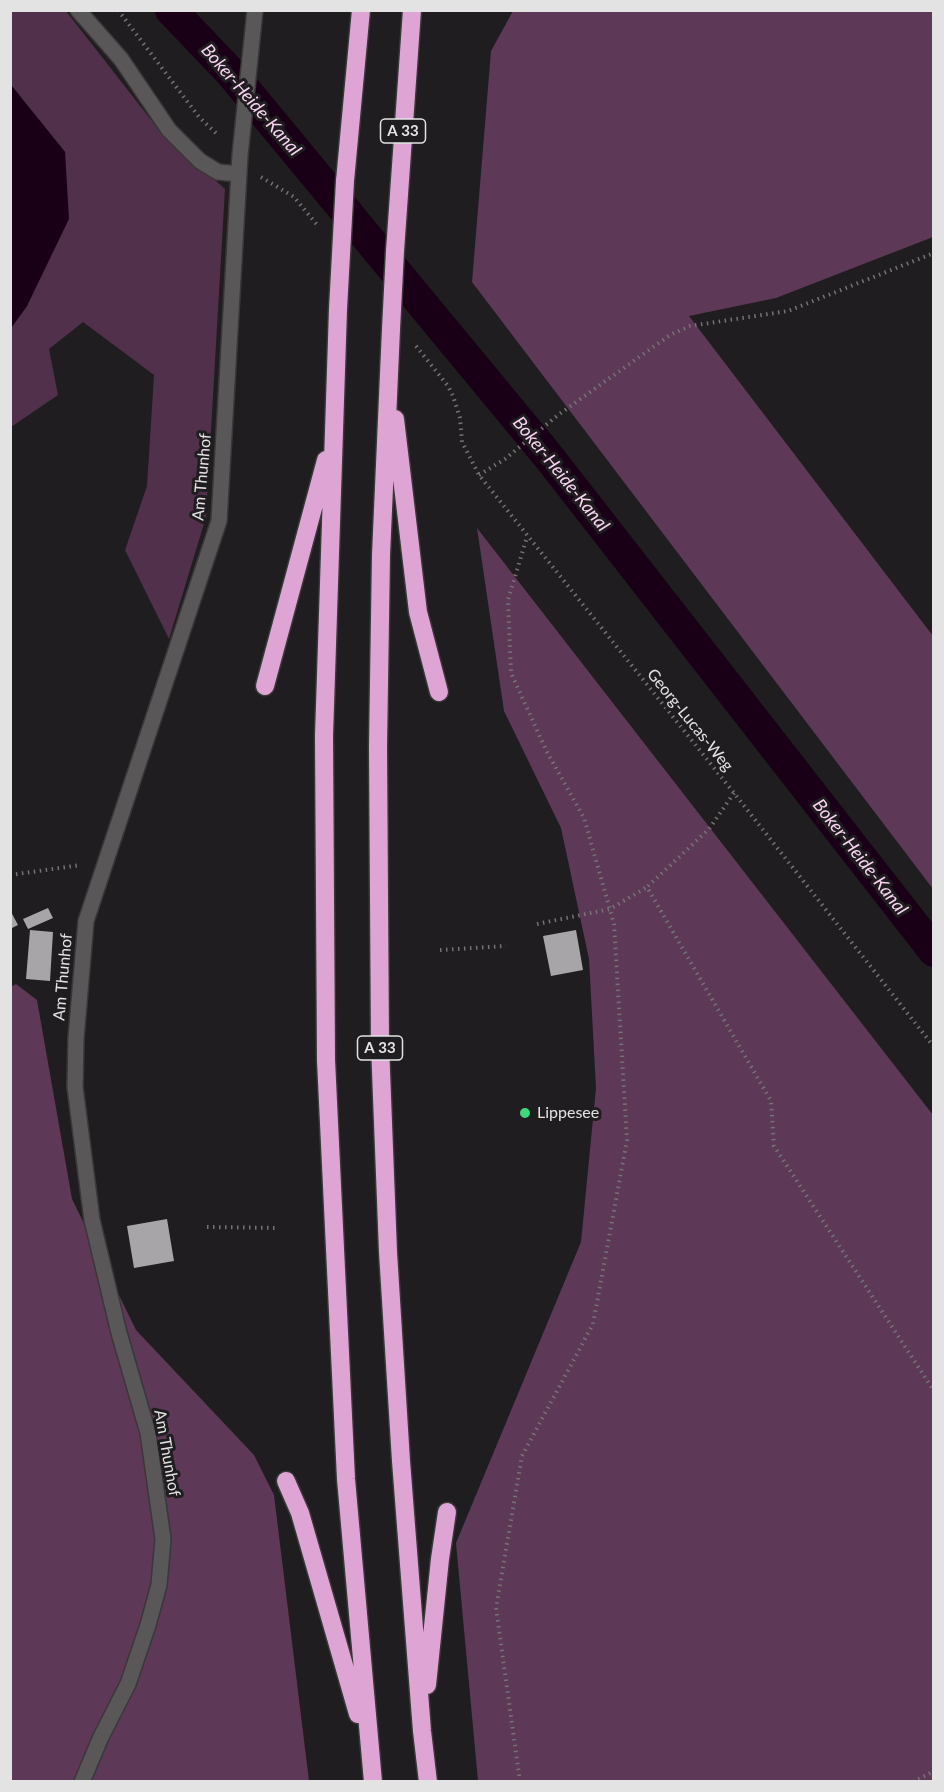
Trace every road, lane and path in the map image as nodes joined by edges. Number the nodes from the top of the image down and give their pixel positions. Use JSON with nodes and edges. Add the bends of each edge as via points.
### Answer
{"nodes":[{"id":1,"x":78,"y":10,"type":"edge"},
{"id":2,"x":118,"y":10,"type":"edge"},
{"id":3,"x":255,"y":10,"type":"edge"},
{"id":4,"x":361,"y":10,"type":"edge"},
{"id":5,"x":412,"y":10,"type":"edge"},
{"id":6,"x":240,"y":155,"type":"junction"},
{"id":7,"x":239,"y":174,"type":"junction"},
{"id":8,"x":294,"y":197,"type":"dead end"},
{"id":9,"x":933,"y":253,"type":"edge"},
{"id":10,"x":388,"y":363,"type":"junction"},
{"id":11,"x":453,"y":396,"type":"dead end"},
{"id":12,"x":334,"y":432,"type":"junction"},
{"id":13,"x":479,"y":475,"type":"junction"},
{"id":14,"x":528,"y":536,"type":"junction"},
{"id":15,"x":265,"y":686,"type":"dead end"},
{"id":16,"x":439,"y":692,"type":"dead end"},
{"id":17,"x":734,"y":793,"type":"junction"},
{"id":18,"x":105,"y":861,"type":"junction"},
{"id":19,"x":10,"y":875,"type":"edge"},
{"id":20,"x":647,"y":887,"type":"junction"},
{"id":21,"x":610,"y":909,"type":"junction"},
{"id":22,"x":537,"y":924,"type":"dead end"},
{"id":23,"x":506,"y":946,"type":"dead end"},
{"id":24,"x":440,"y":950,"type":"dead end"},
{"id":25,"x":933,"y":1047,"type":"edge"},
{"id":26,"x":207,"y":1227,"type":"dead end"},
{"id":27,"x":279,"y":1228,"type":"dead end"},
{"id":28,"x":933,"y":1391,"type":"edge"},
{"id":29,"x":286,"y":1481,"type":"dead end"},
{"id":30,"x":447,"y":1512,"type":"dead end"},
{"id":31,"x":422,"y":1731,"type":"junction"},
{"id":32,"x":370,"y":1753,"type":"junction"},
{"id":33,"x":933,"y":1771,"type":"edge"},
{"id":34,"x":82,"y":1782,"type":"edge"},
{"id":35,"x":373,"y":1782,"type":"edge"},
{"id":36,"x":428,"y":1782,"type":"edge"},
{"id":37,"x":520,"y":1782,"type":"edge"},
{"id":38,"x":913,"y":1782,"type":"edge"}],
"edges":[{"from":1,"to":7,"type":"street","via":[[121,59],[169,130],[218,172]]},
{"from":2,"to":6,"type":"path","via":[[199,117]]},
{"from":3,"to":6,"type":"street","name":"Am Thunhof"},
{"from":4,"to":12,"type":"highway","bridge":true,"via":[[345,181]]},
{"from":5,"to":10,"type":"highway","number":"A 33","bridge":true},
{"from":6,"to":7,"type":"street","name":"Am Thunhof"},
{"from":6,"to":8,"type":"path","via":[[255,173]]},
{"from":7,"to":18,"type":"street","name":"Am Thunhof","via":[[219,521]]},
{"from":9,"to":13,"type":"path","via":[[788,311],[690,326],[670,335]]},
{"from":10,"to":16,"type":"highway","via":[[418,612]]},
{"from":10,"to":31,"type":"highway","number":"A 33","via":[[378,747],[380,1045],[389,1276]]},
{"from":11,"to":13,"type":"path","name":"Georg-Lucas-Weg","via":[[462,442]]},
{"from":12,"to":15,"type":"highway"},
{"from":12,"to":32,"type":"highway","via":[[324,736],[326,1060],[346,1479]]},
{"from":13,"to":14,"type":"path","name":"Georg-Lucas-Weg"},
{"from":14,"to":17,"type":"path","name":"Georg-Lucas-Weg"},
{"from":14,"to":21,"type":"path","via":[[508,600],[511,673],[547,752],[584,818]]},
{"from":17,"to":20,"type":"path","via":[[709,829]]},
{"from":17,"to":25,"type":"path","name":"Georg-Lucas-Weg"},
{"from":18,"to":19,"type":"path"},
{"from":18,"to":34,"type":"street","name":"Am Thunhof","via":[[86,921],[75,1087],[92,1220],[148,1433],[163,1539],[159,1586],[148,1625],[128,1684]]},
{"from":20,"to":21,"type":"path"},
{"from":20,"to":28,"type":"path","via":[[771,1101],[774,1146]]},
{"from":21,"to":22,"type":"path"},
{"from":21,"to":37,"type":"path","via":[[627,1140],[593,1324],[522,1456],[496,1608]]},
{"from":23,"to":24,"type":"path"},
{"from":26,"to":27,"type":"path"},
{"from":29,"to":32,"type":"highway","via":[[300,1513]]},
{"from":30,"to":31,"type":"highway"},
{"from":31,"to":36,"type":"highway","number":"A 33"},
{"from":32,"to":35,"type":"highway"},
{"from":33,"to":38,"type":"path"}]}
